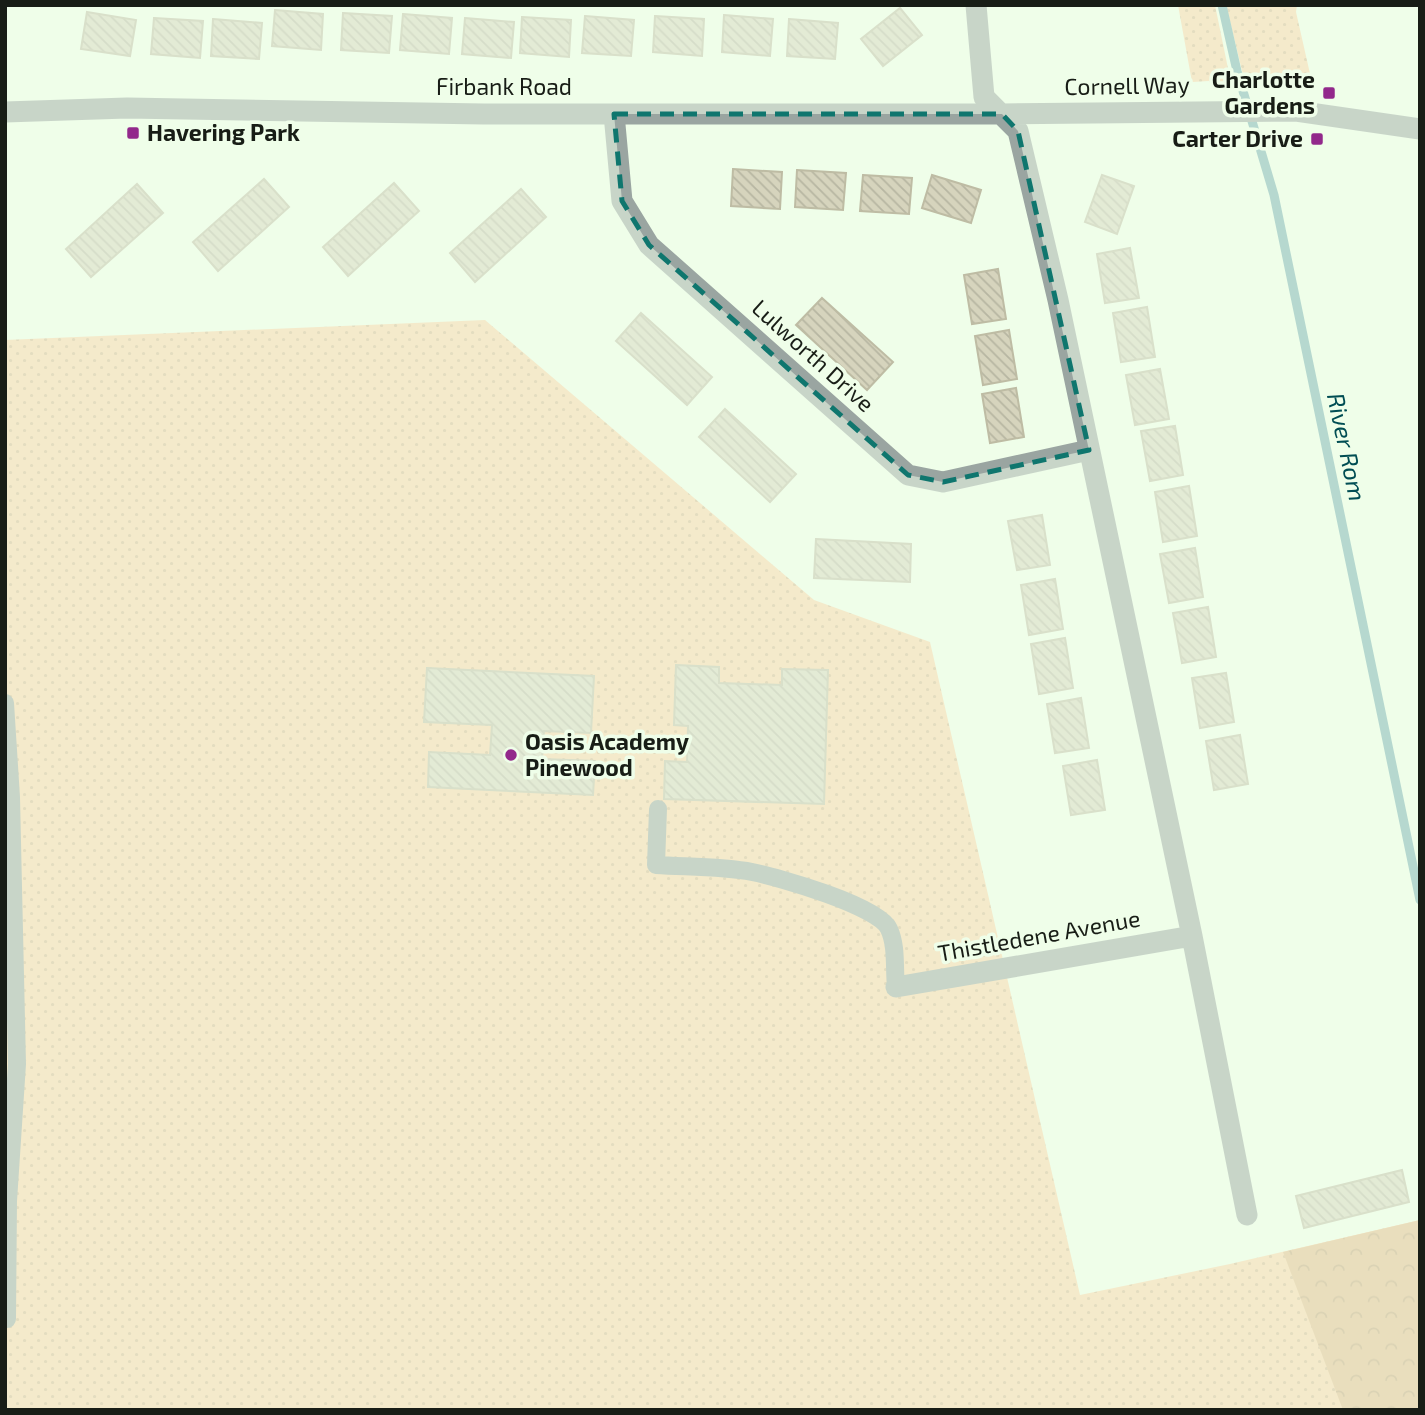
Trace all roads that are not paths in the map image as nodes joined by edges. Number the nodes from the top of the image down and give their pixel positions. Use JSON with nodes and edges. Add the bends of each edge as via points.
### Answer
{"nodes":[{"id":1,"x":976,"y":5,"type":"edge"},
{"id":2,"x":5,"y":113,"type":"edge"},
{"id":3,"x":614,"y":114,"type":"junction"},
{"id":4,"x":1002,"y":114,"type":"junction"},
{"id":5,"x":1420,"y":129,"type":"edge"},
{"id":6,"x":1089,"y":450,"type":"junction"},
{"id":7,"x":5,"y":704,"type":"edge"},
{"id":8,"x":658,"y":809,"type":"dead end"},
{"id":9,"x":1192,"y":936,"type":"junction"},
{"id":10,"x":895,"y":988,"type":"joint"},
{"id":11,"x":7,"y":1201,"type":"edge"},
{"id":12,"x":1247,"y":1215,"type":"dead end"},
{"id":13,"x":7,"y":1319,"type":"edge"}],
"edges":[{"from":1,"to":4,"type":"street","via":[[984,97]]},
{"from":2,"to":3,"type":"street","name":"Firbank Road","via":[[127,108]]},
{"from":3,"to":4,"type":"street","name":"Firbank Road"},
{"from":3,"to":6,"type":"street","name":"Lulworth Drive","via":[[622,201],[649,245],[908,475],[943,481]]},
{"from":4,"to":5,"type":"street","name":"Cornell Way","via":[[1281,111]]},
{"from":4,"to":6,"type":"street","via":[[1018,131]]},
{"from":6,"to":9,"type":"street"},
{"from":7,"to":11,"type":"lane","via":[[16,1063]]},
{"from":8,"to":10,"type":"lane","via":[[656,865],[751,871],[815,889],[873,913],[889,926]]},
{"from":9,"to":10,"type":"street","name":"Thistledene Avenue"},
{"from":9,"to":12,"type":"street"},
{"from":11,"to":13,"type":"lane"}]}
